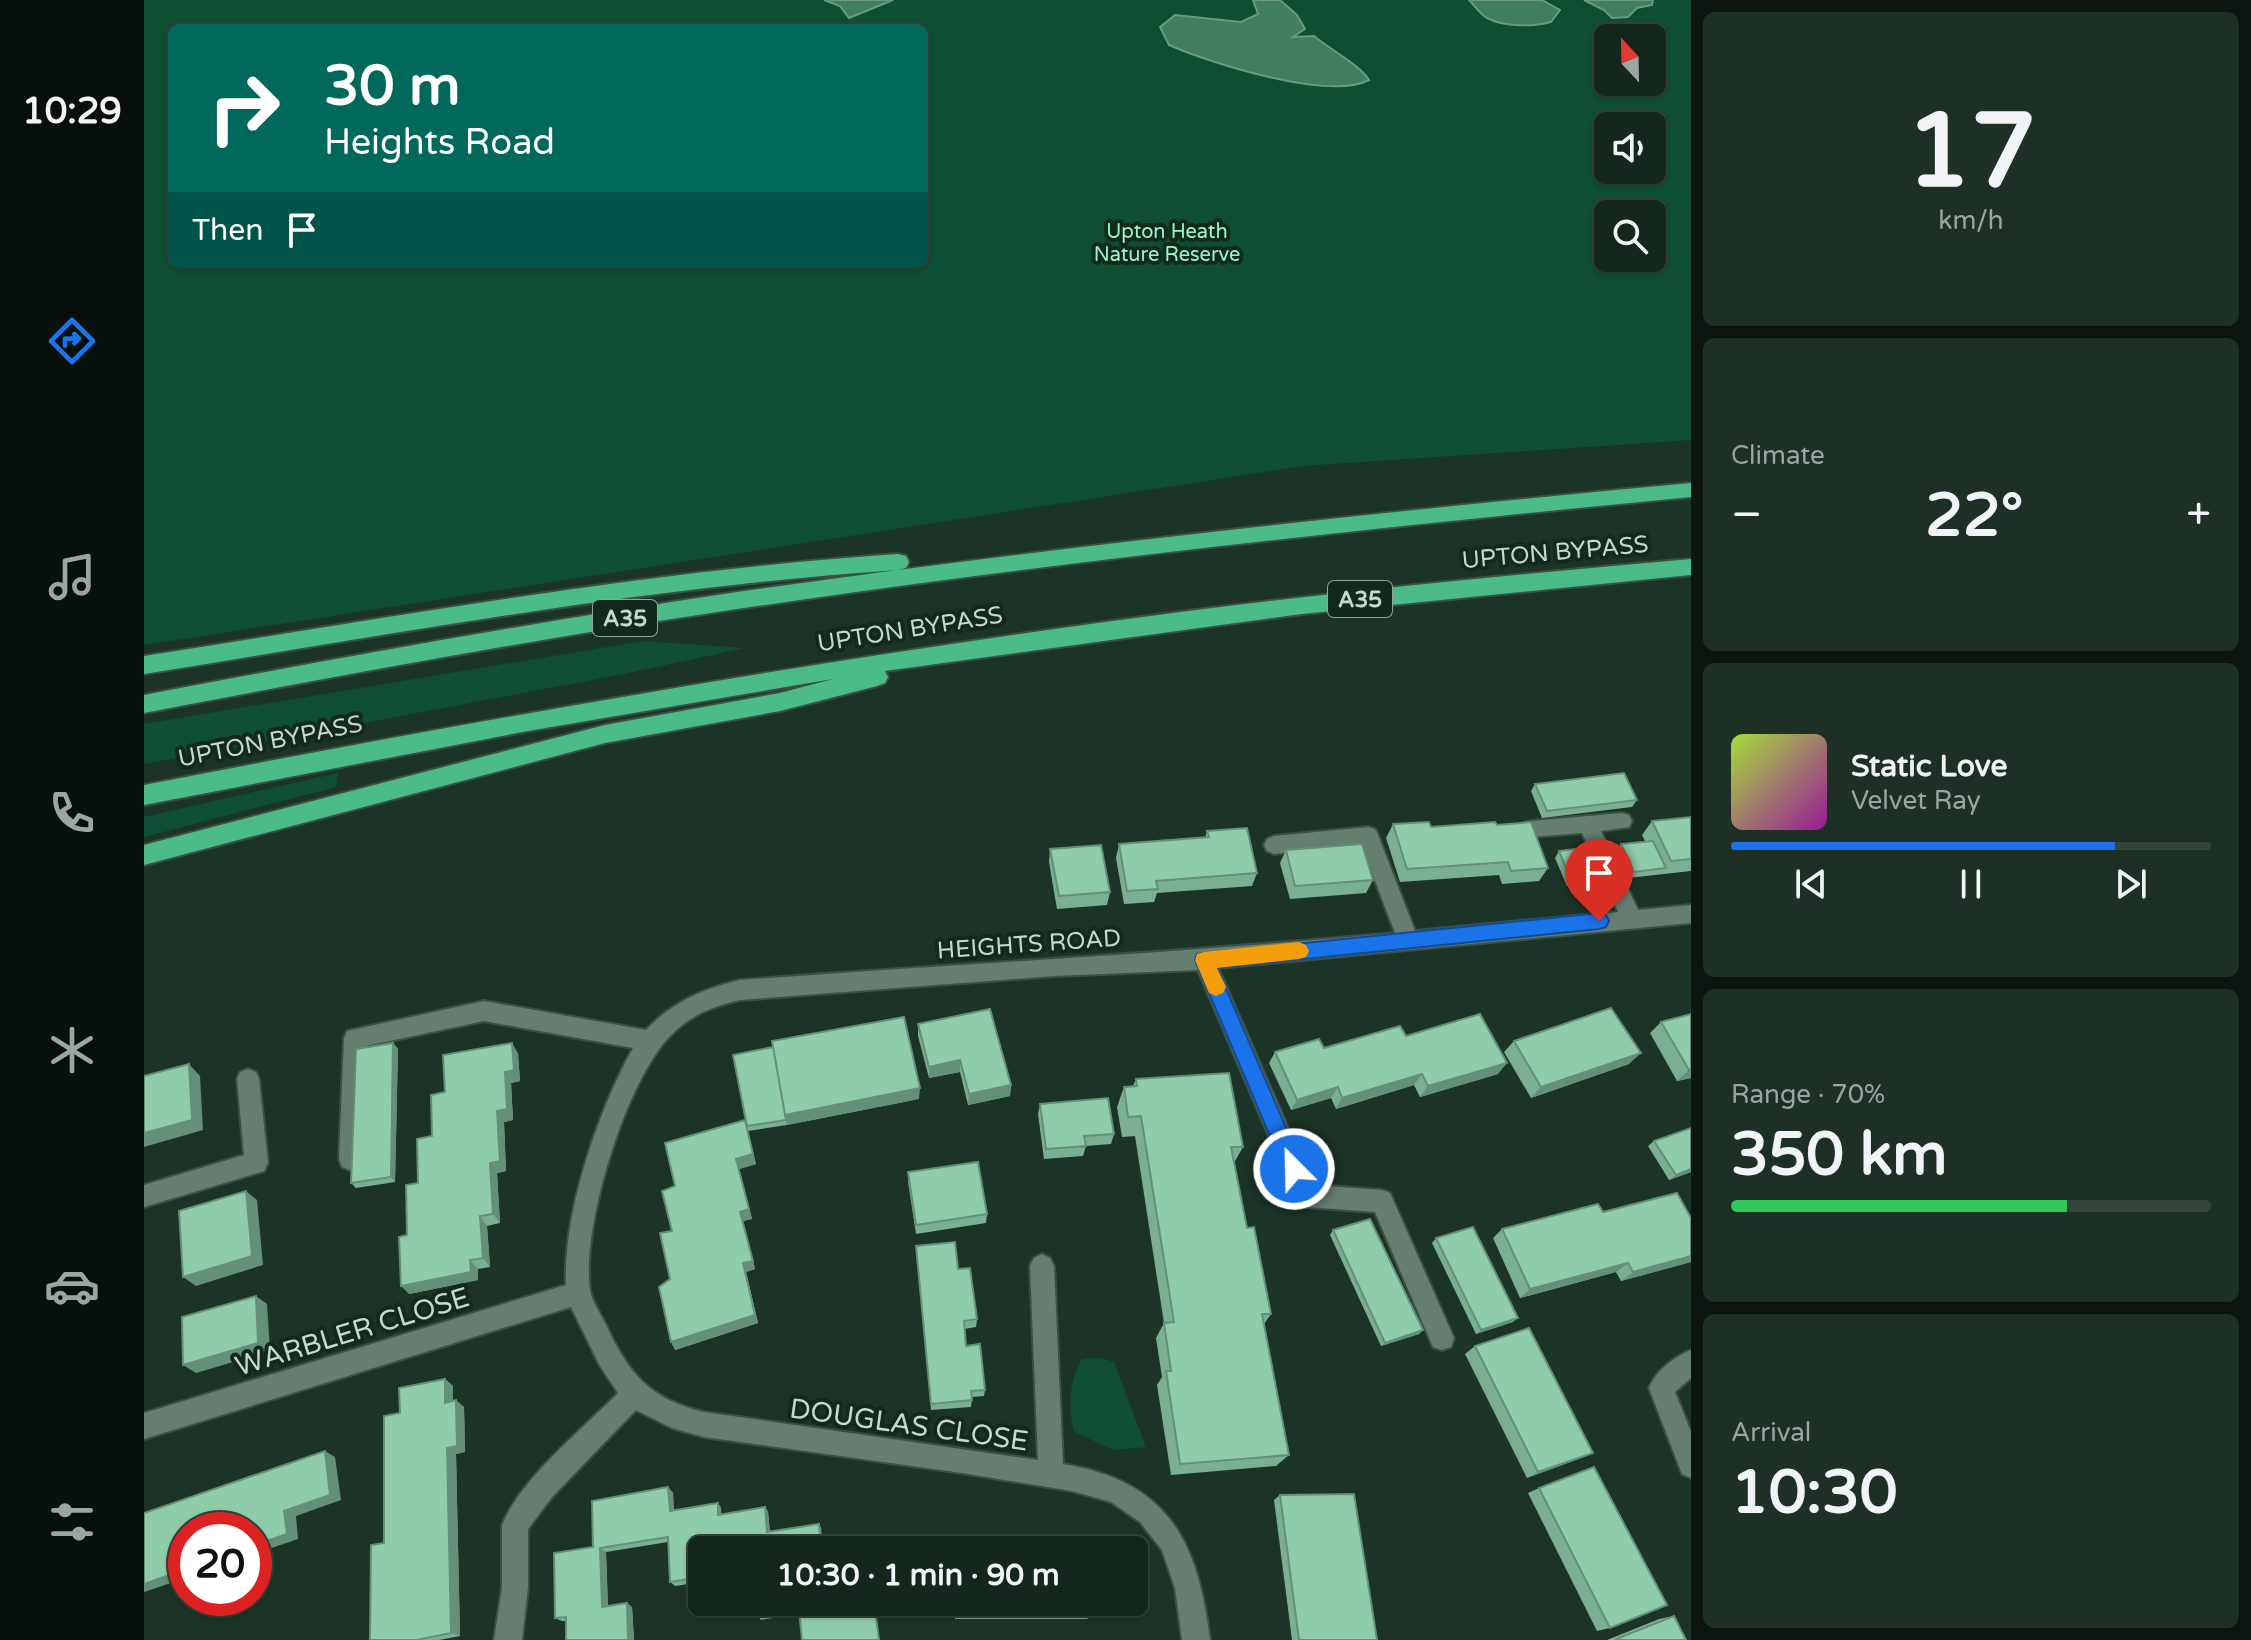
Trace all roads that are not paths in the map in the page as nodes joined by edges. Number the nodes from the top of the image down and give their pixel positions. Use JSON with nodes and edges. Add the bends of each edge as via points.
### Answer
{"nodes":[{"id":1,"x":1691,"y":490,"type":"edge"},
{"id":2,"x":1109,"y":549,"type":"junction"},
{"id":3,"x":1691,"y":567,"type":"edge"},
{"id":4,"x":1031,"y":638,"type":"junction"},
{"id":5,"x":144,"y":665,"type":"edge"},
{"id":6,"x":144,"y":704,"type":"edge"},
{"id":7,"x":144,"y":795,"type":"edge"},
{"id":8,"x":1622,"y":821,"type":"dead end"},
{"id":9,"x":1588,"y":824,"type":"junction"},
{"id":10,"x":1531,"y":829,"type":"edge"},
{"id":11,"x":1274,"y":845,"type":"dead end"},
{"id":12,"x":144,"y":855,"type":"edge"},
{"id":13,"x":1691,"y":914,"type":"edge"},
{"id":14,"x":1631,"y":918,"type":"junction"},
{"id":15,"x":1408,"y":940,"type":"junction"},
{"id":16,"x":1204,"y":960,"type":"junction"},
{"id":17,"x":650,"y":1041,"type":"junction"},
{"id":18,"x":248,"y":1079,"type":"dead end"},
{"id":19,"x":350,"y":1159,"type":"edge"},
{"id":20,"x":144,"y":1196,"type":"edge"},
{"id":21,"x":1042,"y":1266,"type":"dead end"},
{"id":22,"x":578,"y":1293,"type":"junction"},
{"id":23,"x":1442,"y":1338,"type":"dead end"},
{"id":24,"x":1691,"y":1362,"type":"edge"},
{"id":25,"x":635,"y":1394,"type":"junction"},
{"id":26,"x":144,"y":1426,"type":"edge"},
{"id":27,"x":1691,"y":1465,"type":"edge"},
{"id":28,"x":1051,"y":1475,"type":"junction"},
{"id":29,"x":508,"y":1640,"type":"edge"},
{"id":30,"x":1196,"y":1640,"type":"edge"}],
"edges":[{"from":1,"to":2,"type":"highway","name":"UPTON BYPASS","number":"A35"},
{"from":2,"to":5,"type":"highway","number":"A35","via":[[778,572],[580,596]]},
{"from":2,"to":6,"type":"highway","name":"UPTON BYPASS","number":"A35","via":[[739,599]]},
{"from":3,"to":4,"type":"highway","name":"UPTON BYPASS","number":"A35"},
{"from":4,"to":7,"type":"highway","name":"UPTON BYPASS","number":"A35","via":[[453,734]]},
{"from":4,"to":12,"type":"highway","number":"A35","via":[[780,702],[605,734]]},
{"from":8,"to":9,"type":"street"},
{"from":9,"to":10,"type":"street"},
{"from":9,"to":14,"type":"street"},
{"from":11,"to":15,"type":"street","via":[[1368,835]]},
{"from":13,"to":14,"type":"street","name":"HEIGHTS ROAD"},
{"from":14,"to":15,"type":"street","name":"HEIGHTS ROAD"},
{"from":15,"to":16,"type":"street","name":"HEIGHTS ROAD"},
{"from":16,"to":17,"type":"street","name":"HEIGHTS ROAD","via":[[740,990],[717,994],[670,1019]]},
{"from":16,"to":23,"type":"street","via":[[1306,1196],[1382,1201]]},
{"from":17,"to":19,"type":"street","via":[[484,1011],[355,1038]]},
{"from":17,"to":22,"type":"street","name":"HEIGHTS ROAD","via":[[629,1075],[591,1183],[580,1235]]},
{"from":18,"to":20,"type":"street","via":[[256,1163]]},
{"from":21,"to":28,"type":"street"},
{"from":22,"to":25,"type":"street","name":"DOUGLAS CLOSE","via":[[606,1355]]},
{"from":22,"to":26,"type":"street","name":"WARBLER CLOSE"},
{"from":24,"to":27,"type":"street","via":[[1661,1388]]},
{"from":25,"to":28,"type":"street","name":"DOUGLAS CLOSE","via":[[655,1408],[704,1424]]},
{"from":25,"to":29,"type":"street","via":[[543,1488],[515,1525]]},
{"from":28,"to":30,"type":"street","name":"DOUGLAS CLOSE","via":[[1115,1488],[1164,1528],[1186,1568]]}]}
